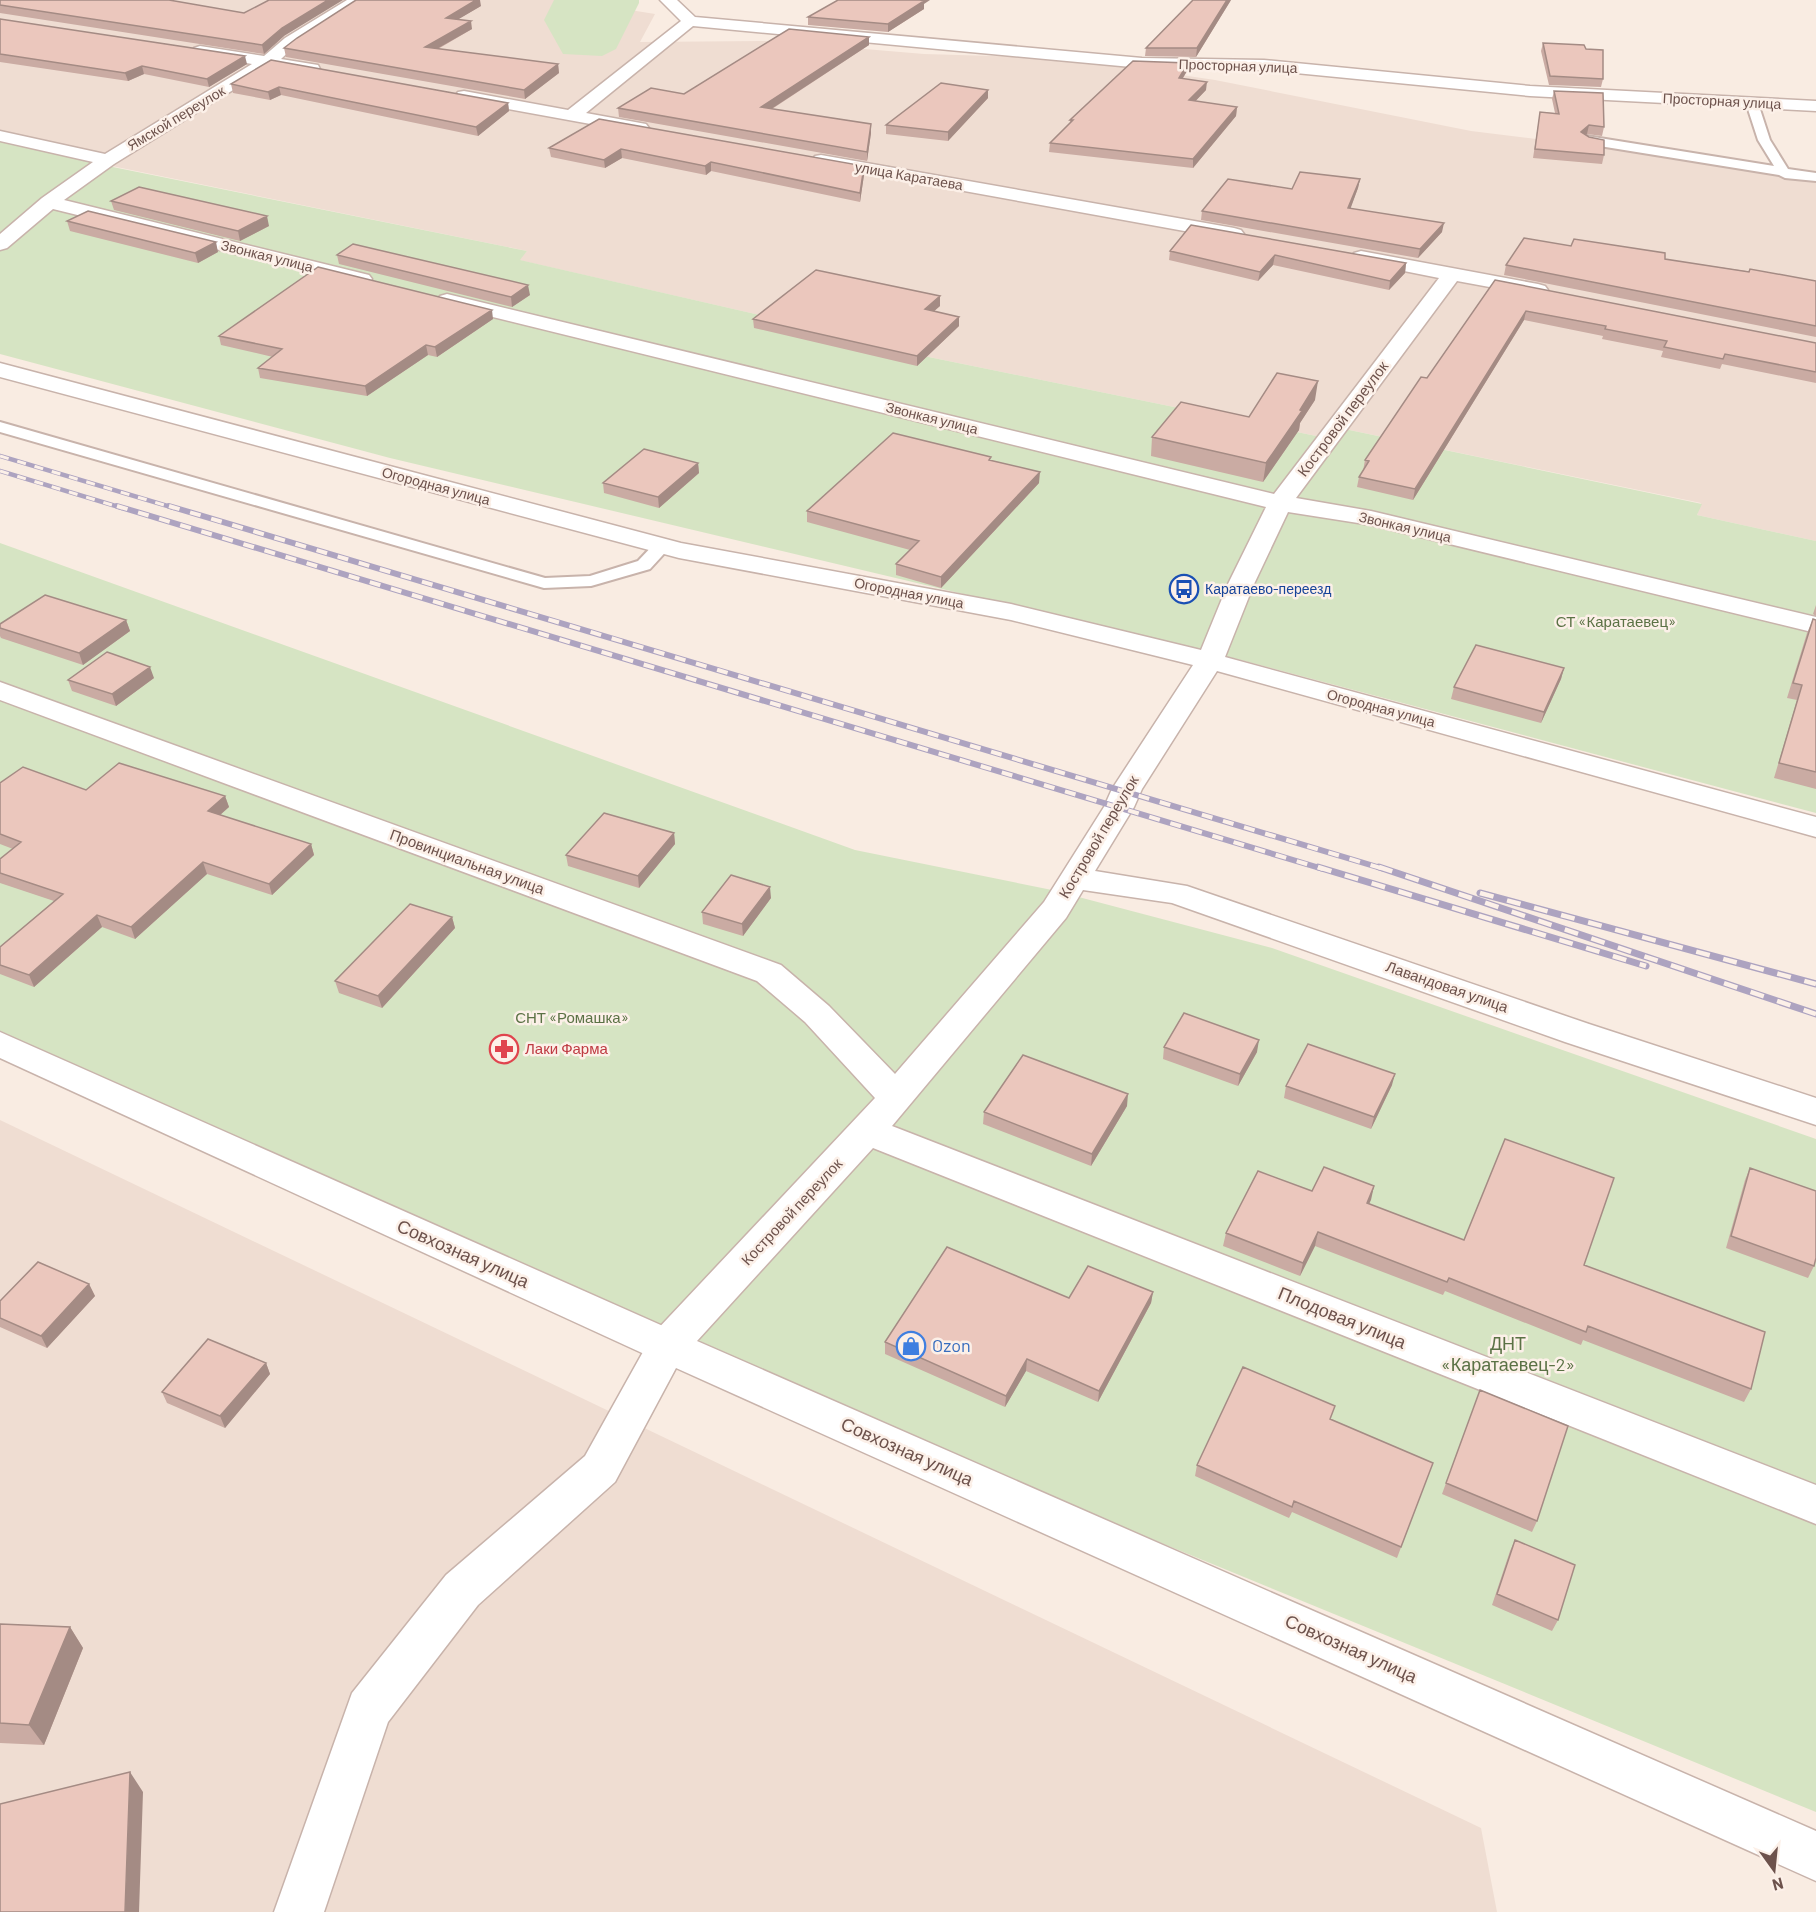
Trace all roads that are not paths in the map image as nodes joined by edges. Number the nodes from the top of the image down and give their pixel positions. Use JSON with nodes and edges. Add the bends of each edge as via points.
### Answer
{"nodes":[{"id":1,"x":358,"y":0,"type":"edge"},
{"id":2,"x":668,"y":0,"type":"edge"},
{"id":3,"x":690,"y":21,"type":"junction"},
{"id":4,"x":187,"y":49,"type":"edge"},
{"id":5,"x":269,"y":62,"type":"junction"},
{"id":6,"x":327,"y":72,"type":"edge"},
{"id":7,"x":443,"y":93,"type":"edge"},
{"id":8,"x":1752,"y":103,"type":"junction"},
{"id":9,"x":1816,"y":106,"type":"edge"},
{"id":10,"x":571,"y":116,"type":"junction"},
{"id":11,"x":654,"y":130,"type":"edge"},
{"id":12,"x":0,"y":136,"type":"edge"},
{"id":13,"x":1587,"y":140,"type":"edge"},
{"id":14,"x":806,"y":158,"type":"edge"},
{"id":15,"x":108,"y":160,"type":"junction"},
{"id":16,"x":1785,"y":174,"type":"junction"},
{"id":17,"x":1816,"y":177,"type":"edge"},
{"id":18,"x":49,"y":202,"type":"junction"},
{"id":19,"x":1254,"y":237,"type":"edge"},
{"id":20,"x":0,"y":244,"type":"edge"},
{"id":21,"x":1348,"y":254,"type":"edge"},
{"id":22,"x":1454,"y":273,"type":"junction"},
{"id":23,"x":386,"y":285,"type":"edge"},
{"id":24,"x":421,"y":293,"type":"edge"},
{"id":25,"x":1559,"y":294,"type":"edge"},
{"id":26,"x":0,"y":370,"type":"edge"},
{"id":27,"x":0,"y":427,"type":"edge"},
{"id":28,"x":1280,"y":503,"type":"junction"},
{"id":29,"x":663,"y":545,"type":"junction"},
{"id":30,"x":1816,"y":625,"type":"edge"},
{"id":31,"x":1210,"y":661,"type":"junction"},
{"id":32,"x":0,"y":690,"type":"edge"},
{"id":33,"x":1816,"y":827,"type":"edge"},
{"id":34,"x":1074,"y":878,"type":"junction"},
{"id":35,"x":0,"y":1044,"type":"edge"},
{"id":36,"x":895,"y":1097,"type":"junction"},
{"id":37,"x":1816,"y":1112,"type":"edge"},
{"id":38,"x":867,"y":1131,"type":"junction"},
{"id":39,"x":668,"y":1346,"type":"junction"},
{"id":40,"x":1816,"y":1505,"type":"edge"},
{"id":41,"x":1816,"y":1856,"type":"edge"},
{"id":42,"x":299,"y":1912,"type":"edge"}],
"edges":[{"from":1,"to":5,"type":"street","name":"Ямской переулок","via":[[291,41]]},
{"from":2,"to":3,"type":"street"},
{"from":3,"to":8,"type":"street","name":"Просторная улица","via":[[1142,63],[1264,65],[1530,92]]},
{"from":3,"to":10,"type":"street"},
{"from":4,"to":5,"type":"street"},
{"from":5,"to":6,"type":"street"},
{"from":5,"to":15,"type":"street","name":"Ямской переулок"},
{"from":7,"to":10,"type":"street"},
{"from":8,"to":9,"type":"street","name":"Просторная улица"},
{"from":8,"to":16,"type":"lane","via":[[1764,140]]},
{"from":10,"to":11,"type":"street"},
{"from":12,"to":15,"type":"street"},
{"from":13,"to":16,"type":"lane"},
{"from":14,"to":19,"type":"street","name":"улица Каратаева"},
{"from":15,"to":18,"type":"street","name":"Ямской переулок"},
{"from":16,"to":17,"type":"lane"},
{"from":18,"to":20,"type":"street","name":"Ямской переулок"},
{"from":18,"to":23,"type":"street","name":"Звонкая улица"},
{"from":21,"to":22,"type":"street"},
{"from":22,"to":25,"type":"street"},
{"from":22,"to":28,"type":"street","name":"Костровой переулок"},
{"from":24,"to":28,"type":"street","name":"Звонкая улица"},
{"from":26,"to":29,"type":"street","name":"Огородная улица"},
{"from":27,"to":29,"type":"lane","via":[[544,583],[591,581],[644,565]]},
{"from":28,"to":30,"type":"street","name":"Звонкая улица","via":[[1371,518]]},
{"from":28,"to":31,"type":"street","name":"Костровой переулок"},
{"from":29,"to":31,"type":"street","name":"Огородная улица","via":[[1011,612]]},
{"from":31,"to":33,"type":"street","name":"Огородная улица"},
{"from":31,"to":34,"type":"street","name":"Костровой переулок"},
{"from":32,"to":36,"type":"street","name":"Провинциальная улица","via":[[769,973],[817,1014]]},
{"from":34,"to":36,"type":"street","name":"Костровой переулок","via":[[1055,910]]},
{"from":34,"to":37,"type":"street","name":"Лавандовая улица","via":[[1176,893]]},
{"from":35,"to":39,"type":"street","name":"Совхозная улица"},
{"from":36,"to":38,"type":"street","name":"Костровой переулок"},
{"from":38,"to":39,"type":"street","name":"Костровой переулок"},
{"from":38,"to":40,"type":"street","name":"Плодовая улица"},
{"from":39,"to":41,"type":"street","name":"Совхозная улица"},
{"from":39,"to":42,"type":"street","name":"Костровой переулок","via":[[600,1469],[462,1590],[369,1709]]}]}
